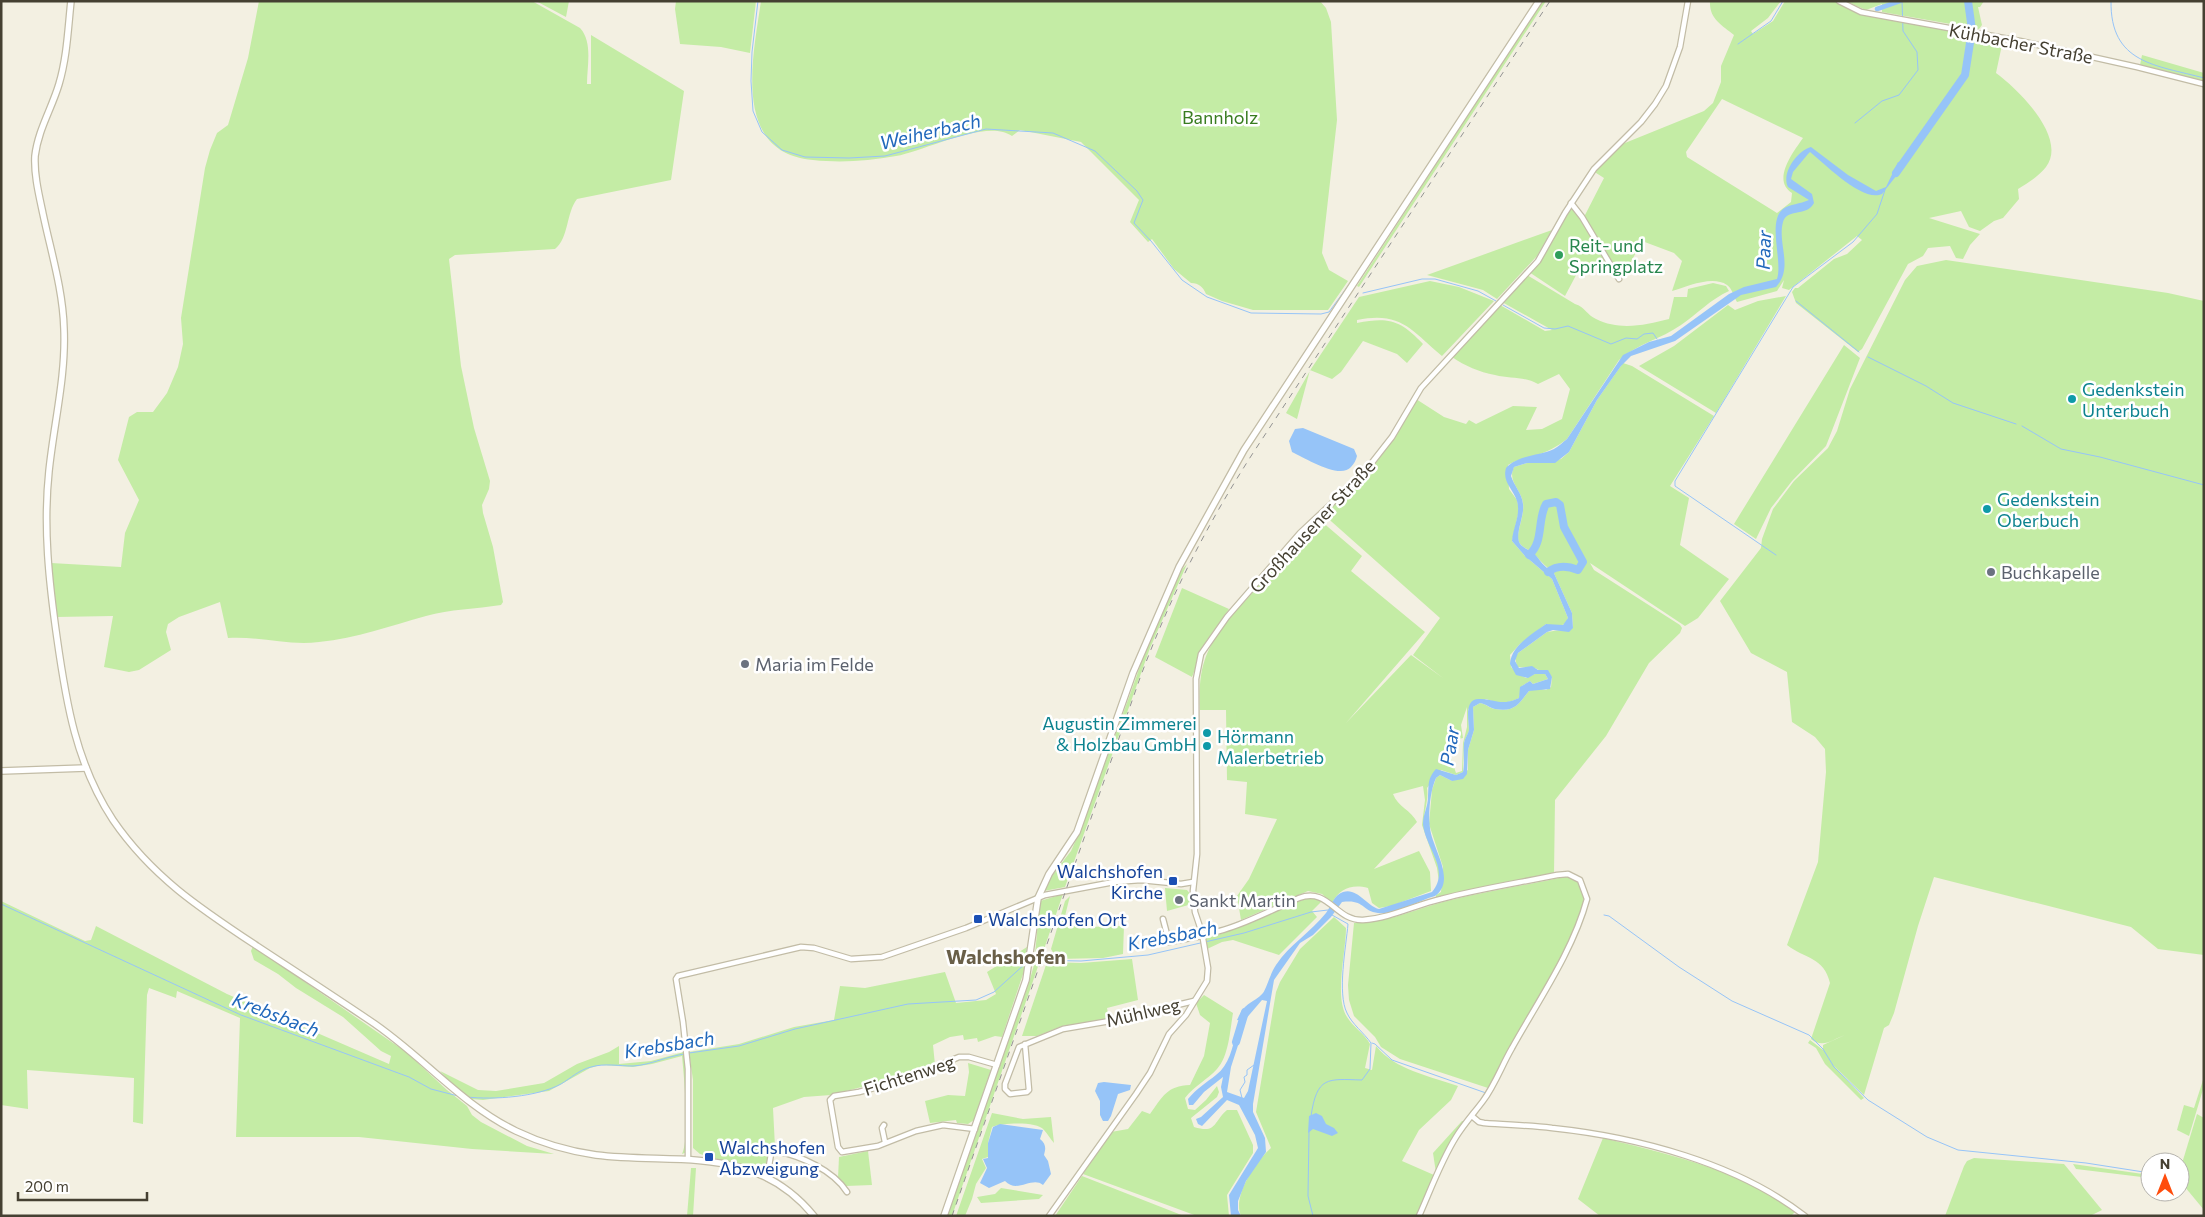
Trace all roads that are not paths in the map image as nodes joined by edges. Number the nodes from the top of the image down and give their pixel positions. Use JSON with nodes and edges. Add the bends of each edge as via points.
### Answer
{"nodes":[{"id":1,"x":71,"y":1,"type":"edge"},
{"id":2,"x":1539,"y":1,"type":"edge"},
{"id":3,"x":1688,"y":1,"type":"edge"},
{"id":4,"x":1839,"y":1,"type":"edge"},
{"id":5,"x":2204,"y":84,"type":"edge"},
{"id":6,"x":1571,"y":203,"type":"junction"},
{"id":7,"x":1619,"y":279,"type":"dead end"},
{"id":8,"x":86,"y":768,"type":"junction"},
{"id":9,"x":1,"y":771,"type":"edge"},
{"id":10,"x":1193,"y":882,"type":"junction"},
{"id":11,"x":1181,"y":884,"type":"junction"},
{"id":12,"x":1193,"y":888,"type":"junction"},
{"id":13,"x":1038,"y":898,"type":"junction"},
{"id":14,"x":1163,"y":919,"type":"dead end"},
{"id":15,"x":1202,"y":937,"type":"junction"},
{"id":16,"x":1194,"y":1001,"type":"junction"},
{"id":17,"x":1025,"y":1044,"type":"junction"},
{"id":18,"x":997,"y":1065,"type":"junction"},
{"id":19,"x":1473,"y":1117,"type":"junction"},
{"id":20,"x":884,"y":1125,"type":"dead end"},
{"id":21,"x":975,"y":1129,"type":"junction"},
{"id":22,"x":885,"y":1142,"type":"junction"},
{"id":23,"x":688,"y":1158,"type":"junction"},
{"id":24,"x":766,"y":1178,"type":"junction"},
{"id":25,"x":846,"y":1192,"type":"dead end"},
{"id":26,"x":814,"y":1216,"type":"edge"},
{"id":27,"x":944,"y":1216,"type":"edge"},
{"id":28,"x":1049,"y":1216,"type":"edge"},
{"id":29,"x":1419,"y":1216,"type":"edge"},
{"id":30,"x":1805,"y":1216,"type":"edge"}],
"edges":[{"from":1,"to":8,"type":"street","via":[[63,68],[40,134],[35,160],[64,326],[64,362],[49,470],[47,564],[66,699]]},
{"from":2,"to":13,"type":"street","via":[[1244,450],[1212,506],[1179,566],[1148,637],[1077,832],[1049,874]]},
{"from":3,"to":6,"type":"street","name":"Großhausener Straße","via":[[1680,47],[1666,86],[1641,122],[1594,169]]},
{"from":4,"to":5,"type":"street","name":"Kühbacher Straße","via":[[1861,12],[1968,31]]},
{"from":6,"to":7,"type":"street"},
{"from":6,"to":10,"type":"street","name":"Großhausener Straße","via":[[1538,261],[1429,379],[1392,437],[1363,474],[1300,533],[1227,617],[1201,654],[1196,679],[1197,854]]},
{"from":8,"to":9,"type":"street"},
{"from":8,"to":23,"type":"street","via":[[100,798],[126,837],[183,897],[397,1039],[453,1089],[514,1130],[565,1149],[617,1157]]},
{"from":10,"to":11,"type":"street"},
{"from":10,"to":12,"type":"street","name":"Großhausener Straße"},
{"from":11,"to":12,"type":"street"},
{"from":11,"to":13,"type":"street","via":[[1141,880],[1114,882]]},
{"from":12,"to":15,"type":"street","name":"Mühlweg"},
{"from":13,"to":18,"type":"street","via":[[1026,980]]},
{"from":13,"to":23,"type":"street","via":[[882,958],[851,959],[801,947],[680,975],[676,978],[676,986],[689,1081]]},
{"from":14,"to":15,"type":"street","via":[[1169,942]]},
{"from":15,"to":16,"type":"street","name":"Mühlweg","via":[[1207,981]]},
{"from":15,"to":19,"type":"street","via":[[1305,896],[1315,895],[1350,918],[1372,919],[1453,895],[1557,875],[1568,874],[1580,880],[1587,899],[1567,948]]},
{"from":16,"to":17,"type":"street","name":"Mühlweg","via":[[1063,1029]]},
{"from":16,"to":28,"type":"street","via":[[1169,1034],[1136,1094]]},
{"from":17,"to":17,"type":"street","via":[[1017,1051],[1005,1084],[1010,1094],[1029,1090]]},
{"from":18,"to":21,"type":"street"},
{"from":18,"to":22,"type":"street","name":"Fichtenweg","via":[[959,1057],[900,1081],[834,1096],[830,1100],[840,1152]]},
{"from":19,"to":29,"type":"street","via":[[1448,1152]]},
{"from":19,"to":30,"type":"street","via":[[1484,1123],[1590,1133],[1689,1158],[1761,1187]]},
{"from":20,"to":22,"type":"street"},
{"from":21,"to":22,"type":"street","via":[[943,1125],[916,1130]]},
{"from":21,"to":27,"type":"street"},
{"from":23,"to":24,"type":"street","via":[[733,1165]]},
{"from":24,"to":25,"type":"street","via":[[771,1154],[776,1151],[824,1170]]},
{"from":24,"to":26,"type":"street","via":[[791,1193]]}]}
